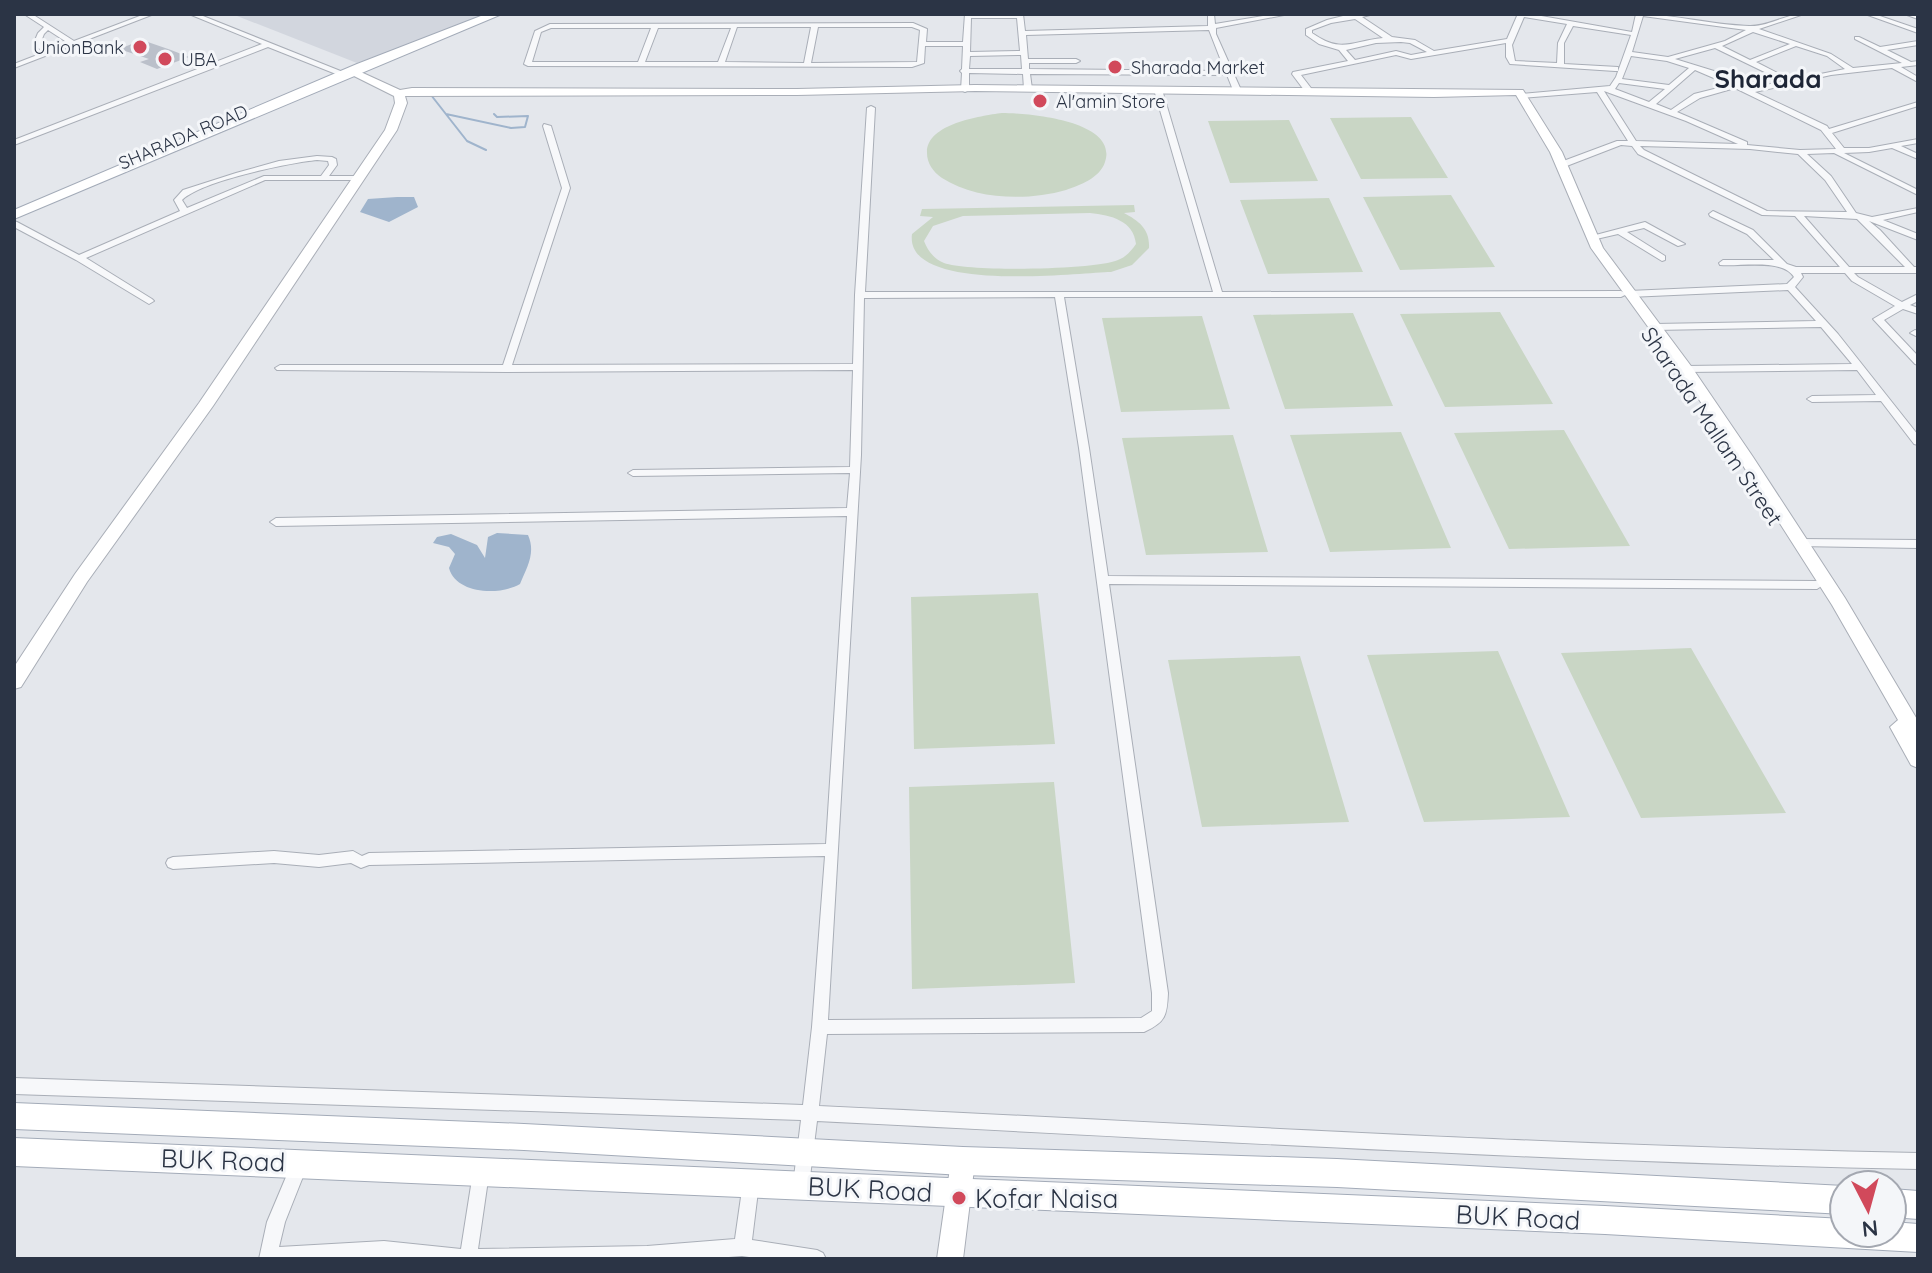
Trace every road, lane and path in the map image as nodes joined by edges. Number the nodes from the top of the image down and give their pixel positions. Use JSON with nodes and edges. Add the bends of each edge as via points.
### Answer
{"nodes":[{"id":1,"x":27,"y":14,"type":"edge"},
{"id":2,"x":151,"y":14,"type":"edge"},
{"id":3,"x":192,"y":14,"type":"edge"},
{"id":4,"x":201,"y":14,"type":"edge"},
{"id":5,"x":482,"y":14,"type":"edge"},
{"id":6,"x":496,"y":14,"type":"edge"},
{"id":7,"x":870,"y":14,"type":"edge"},
{"id":8,"x":1211,"y":14,"type":"edge"},
{"id":9,"x":1286,"y":14,"type":"edge"},
{"id":10,"x":1371,"y":14,"type":"edge"},
{"id":11,"x":1520,"y":14,"type":"edge"},
{"id":12,"x":1640,"y":14,"type":"edge"},
{"id":13,"x":1801,"y":14,"type":"edge"},
{"id":14,"x":1868,"y":14,"type":"edge"},
{"id":15,"x":1910,"y":14,"type":"edge"},
{"id":16,"x":968,"y":15,"type":"edge"},
{"id":17,"x":1020,"y":15,"type":"edge"},
{"id":18,"x":1268,"y":15,"type":"edge"},
{"id":19,"x":1354,"y":15,"type":"edge"},
{"id":20,"x":1702,"y":17,"type":"edge"},
{"id":21,"x":1918,"y":17,"type":"edge"},
{"id":22,"x":1571,"y":23,"type":"junction"},
{"id":23,"x":735,"y":25,"type":"junction"},
{"id":24,"x":815,"y":25,"type":"junction"},
{"id":25,"x":867,"y":25,"type":"junction"},
{"id":26,"x":655,"y":26,"type":"junction"},
{"id":27,"x":48,"y":27,"type":"junction"},
{"id":28,"x":1211,"y":27,"type":"junction"},
{"id":29,"x":1753,"y":29,"type":"junction"},
{"id":30,"x":1918,"y":31,"type":"edge"},
{"id":31,"x":1022,"y":33,"type":"junction"},
{"id":32,"x":1071,"y":33,"type":"junction"},
{"id":33,"x":1631,"y":34,"type":"junction"},
{"id":34,"x":1857,"y":38,"type":"dead end"},
{"id":35,"x":1391,"y":40,"type":"junction"},
{"id":36,"x":1508,"y":41,"type":"junction"},
{"id":37,"x":73,"y":43,"type":"junction"},
{"id":38,"x":1918,"y":43,"type":"edge"},
{"id":39,"x":924,"y":44,"type":"junction"},
{"id":40,"x":966,"y":44,"type":"junction"},
{"id":41,"x":1796,"y":44,"type":"junction"},
{"id":42,"x":266,"y":45,"type":"junction"},
{"id":43,"x":1715,"y":45,"type":"junction"},
{"id":44,"x":1341,"y":49,"type":"junction"},
{"id":45,"x":1880,"y":49,"type":"junction"},
{"id":46,"x":51,"y":52,"type":"junction"},
{"id":47,"x":1432,"y":53,"type":"junction"},
{"id":48,"x":1627,"y":53,"type":"junction"},
{"id":49,"x":966,"y":54,"type":"junction"},
{"id":50,"x":1025,"y":57,"type":"junction"},
{"id":51,"x":1668,"y":59,"type":"junction"},
{"id":52,"x":1076,"y":61,"type":"junction"},
{"id":53,"x":1352,"y":61,"type":"junction"},
{"id":54,"x":1750,"y":62,"type":"junction"},
{"id":55,"x":1908,"y":63,"type":"junction"},
{"id":56,"x":1918,"y":63,"type":"edge"},
{"id":57,"x":640,"y":65,"type":"junction"},
{"id":58,"x":721,"y":65,"type":"junction"},
{"id":59,"x":807,"y":65,"type":"junction"},
{"id":60,"x":1560,"y":65,"type":"junction"},
{"id":61,"x":1892,"y":65,"type":"junction"},
{"id":62,"x":14,"y":66,"type":"edge"},
{"id":63,"x":1694,"y":67,"type":"junction"},
{"id":64,"x":351,"y":68,"type":"junction"},
{"id":65,"x":1615,"y":69,"type":"junction"},
{"id":66,"x":1851,"y":70,"type":"junction"},
{"id":67,"x":964,"y":71,"type":"junction"},
{"id":68,"x":1027,"y":72,"type":"junction"},
{"id":69,"x":1077,"y":72,"type":"junction"},
{"id":70,"x":1230,"y":73,"type":"junction"},
{"id":71,"x":1918,"y":80,"type":"edge"},
{"id":72,"x":1618,"y":81,"type":"junction"},
{"id":73,"x":1790,"y":82,"type":"junction"},
{"id":74,"x":1737,"y":85,"type":"junction"},
{"id":75,"x":1670,"y":87,"type":"junction"},
{"id":76,"x":1028,"y":89,"type":"junction"},
{"id":77,"x":1604,"y":89,"type":"junction"},
{"id":78,"x":965,"y":90,"type":"junction"},
{"id":79,"x":1237,"y":90,"type":"junction"},
{"id":80,"x":1749,"y":91,"type":"junction"},
{"id":81,"x":406,"y":92,"type":"junction"},
{"id":82,"x":1310,"y":92,"type":"junction"},
{"id":83,"x":1159,"y":93,"type":"junction"},
{"id":84,"x":1517,"y":94,"type":"junction"},
{"id":85,"x":1918,"y":104,"type":"edge"},
{"id":86,"x":1650,"y":105,"type":"junction"},
{"id":87,"x":871,"y":108,"type":"dead end"},
{"id":88,"x":1672,"y":112,"type":"junction"},
{"id":89,"x":243,"y":115,"type":"junction"},
{"id":90,"x":547,"y":126,"type":"dead end"},
{"id":91,"x":1828,"y":132,"type":"junction"},
{"id":92,"x":1918,"y":141,"type":"edge"},
{"id":93,"x":1632,"y":142,"type":"junction"},
{"id":94,"x":14,"y":143,"type":"edge"},
{"id":95,"x":1894,"y":146,"type":"junction"},
{"id":96,"x":1750,"y":147,"type":"junction"},
{"id":97,"x":1839,"y":151,"type":"junction"},
{"id":98,"x":1800,"y":152,"type":"junction"},
{"id":99,"x":1918,"y":157,"type":"edge"},
{"id":100,"x":1561,"y":165,"type":"junction"},
{"id":101,"x":325,"y":176,"type":"junction"},
{"id":102,"x":356,"y":178,"type":"junction"},
{"id":103,"x":1918,"y":193,"type":"edge"},
{"id":104,"x":14,"y":208,"type":"edge"},
{"id":105,"x":1918,"y":210,"type":"edge"},
{"id":106,"x":185,"y":212,"type":"junction"},
{"id":107,"x":1713,"y":214,"type":"dead end"},
{"id":108,"x":14,"y":215,"type":"edge"},
{"id":109,"x":1798,"y":215,"type":"junction"},
{"id":110,"x":1856,"y":216,"type":"junction"},
{"id":111,"x":1872,"y":219,"type":"junction"},
{"id":112,"x":14,"y":224,"type":"edge"},
{"id":113,"x":1620,"y":231,"type":"junction"},
{"id":114,"x":1592,"y":237,"type":"junction"},
{"id":115,"x":1918,"y":237,"type":"edge"},
{"id":116,"x":1681,"y":244,"type":"dead end"},
{"id":117,"x":79,"y":258,"type":"junction"},
{"id":118,"x":1662,"y":258,"type":"dead end"},
{"id":119,"x":1723,"y":263,"type":"dead end"},
{"id":120,"x":1783,"y":264,"type":"junction"},
{"id":121,"x":1914,"y":269,"type":"edge"},
{"id":122,"x":1795,"y":270,"type":"junction"},
{"id":123,"x":1846,"y":270,"type":"junction"},
{"id":124,"x":1790,"y":287,"type":"junction"},
{"id":125,"x":1059,"y":294,"type":"junction"},
{"id":126,"x":1625,"y":294,"type":"junction"},
{"id":127,"x":860,"y":295,"type":"junction"},
{"id":128,"x":1218,"y":295,"type":"junction"},
{"id":129,"x":1918,"y":297,"type":"edge"},
{"id":130,"x":149,"y":301,"type":"dead end"},
{"id":131,"x":1900,"y":305,"type":"junction"},
{"id":132,"x":1918,"y":311,"type":"edge"},
{"id":133,"x":1824,"y":324,"type":"junction"},
{"id":134,"x":1655,"y":327,"type":"junction"},
{"id":135,"x":1918,"y":362,"type":"edge"},
{"id":136,"x":858,"y":367,"type":"junction"},
{"id":137,"x":1858,"y":367,"type":"junction"},
{"id":138,"x":280,"y":368,"type":"dead end"},
{"id":139,"x":506,"y":369,"type":"junction"},
{"id":140,"x":1686,"y":369,"type":"junction"},
{"id":141,"x":1883,"y":398,"type":"junction"},
{"id":142,"x":1812,"y":399,"type":"dead end"},
{"id":143,"x":1917,"y":439,"type":"edge"},
{"id":144,"x":854,"y":470,"type":"junction"},
{"id":145,"x":633,"y":473,"type":"dead end"},
{"id":146,"x":851,"y":512,"type":"junction"},
{"id":147,"x":276,"y":522,"type":"dead end"},
{"id":148,"x":1801,"y":543,"type":"junction"},
{"id":149,"x":1918,"y":544,"type":"edge"},
{"id":150,"x":1101,"y":580,"type":"junction"},
{"id":151,"x":1817,"y":585,"type":"junction"},
{"id":152,"x":14,"y":682,"type":"edge"},
{"id":153,"x":1914,"y":740,"type":"edge"},
{"id":154,"x":1918,"y":760,"type":"edge"},
{"id":155,"x":832,"y":850,"type":"junction"},
{"id":156,"x":173,"y":863,"type":"dead end"},
{"id":157,"x":820,"y":1027,"type":"junction"},
{"id":158,"x":14,"y":1086,"type":"edge"},
{"id":159,"x":811,"y":1113,"type":"junction"},
{"id":160,"x":14,"y":1116,"type":"edge"},
{"id":161,"x":14,"y":1152,"type":"edge"},
{"id":162,"x":806,"y":1152,"type":"junction"},
{"id":163,"x":963,"y":1161,"type":"junction"},
{"id":164,"x":1918,"y":1161,"type":"edge"},
{"id":165,"x":300,"y":1163,"type":"junction"},
{"id":166,"x":481,"y":1170,"type":"junction"},
{"id":167,"x":751,"y":1183,"type":"junction"},
{"id":168,"x":801,"y":1185,"type":"junction"},
{"id":169,"x":960,"y":1193,"type":"junction"},
{"id":170,"x":1828,"y":1199,"type":"edge"},
{"id":171,"x":1918,"y":1238,"type":"edge"},
{"id":172,"x":742,"y":1247,"type":"junction"},
{"id":173,"x":268,"y":1258,"type":"edge"},
{"id":174,"x":468,"y":1258,"type":"edge"},
{"id":175,"x":817,"y":1259,"type":"edge"},
{"id":176,"x":950,"y":1259,"type":"edge"}],
"edges":[{"from":1,"to":27,"type":"street"},
{"from":2,"to":37,"type":"street"},
{"from":3,"to":42,"type":"street"},
{"from":4,"to":64,"type":"street"},
{"from":5,"to":64,"type":"main road"},
{"from":6,"to":64,"type":"main road"},
{"from":7,"to":25,"type":"street"},
{"from":8,"to":28,"type":"street"},
{"from":9,"to":18,"type":"street"},
{"from":10,"to":19,"type":"street"},
{"from":11,"to":22,"type":"street"},
{"from":11,"to":36,"type":"street"},
{"from":12,"to":20,"type":"street"},
{"from":12,"to":33,"type":"street"},
{"from":13,"to":29,"type":"street"},
{"from":14,"to":30,"type":"street"},
{"from":15,"to":21,"type":"street"},
{"from":16,"to":17,"type":"street"},
{"from":16,"to":40,"type":"street"},
{"from":17,"to":31,"type":"street"},
{"from":18,"to":28,"type":"street"},
{"from":19,"to":35,"type":"street"},
{"from":19,"to":44,"type":"street","via":[[1309,29],[1316,40]]},
{"from":20,"to":29,"type":"street"},
{"from":22,"to":33,"type":"street"},
{"from":22,"to":60,"type":"street","via":[[1561,43]]},
{"from":23,"to":24,"type":"street"},
{"from":23,"to":26,"type":"street"},
{"from":23,"to":58,"type":"street"},
{"from":24,"to":25,"type":"street"},
{"from":24,"to":59,"type":"street"},
{"from":25,"to":39,"type":"street","via":[[921,27]]},
{"from":26,"to":57,"type":"street"},
{"from":26,"to":57,"type":"street","via":[[545,26],[528,63]]},
{"from":27,"to":37,"type":"street"},
{"from":27,"to":46,"type":"street","via":[[36,45]]},
{"from":28,"to":32,"type":"street"},
{"from":28,"to":70,"type":"street"},
{"from":29,"to":41,"type":"street"},
{"from":29,"to":43,"type":"street"},
{"from":31,"to":32,"type":"street"},
{"from":31,"to":50,"type":"street"},
{"from":32,"to":52,"type":"street"},
{"from":33,"to":48,"type":"street"},
{"from":33,"to":65,"type":"street"},
{"from":34,"to":45,"type":"street"},
{"from":35,"to":44,"type":"street"},
{"from":35,"to":47,"type":"street","via":[[1420,42]]},
{"from":36,"to":47,"type":"street"},
{"from":36,"to":60,"type":"street","via":[[1512,63]]},
{"from":37,"to":46,"type":"street"},
{"from":38,"to":45,"type":"street"},
{"from":39,"to":40,"type":"street"},
{"from":39,"to":59,"type":"street","via":[[916,65]]},
{"from":40,"to":49,"type":"street"},
{"from":41,"to":54,"type":"street"},
{"from":41,"to":66,"type":"street","via":[[1835,58]]},
{"from":42,"to":64,"type":"street"},
{"from":42,"to":94,"type":"street"},
{"from":43,"to":51,"type":"street"},
{"from":43,"to":54,"type":"street"},
{"from":44,"to":53,"type":"street"},
{"from":45,"to":55,"type":"street"},
{"from":46,"to":62,"type":"street"},
{"from":47,"to":53,"type":"street"},
{"from":48,"to":51,"type":"street"},
{"from":48,"to":72,"type":"street"},
{"from":49,"to":50,"type":"street"},
{"from":49,"to":67,"type":"street"},
{"from":50,"to":52,"type":"street"},
{"from":50,"to":68,"type":"street"},
{"from":51,"to":63,"type":"street"},
{"from":52,"to":69,"type":"street"},
{"from":53,"to":82,"type":"street","via":[[1296,74]]},
{"from":54,"to":73,"type":"street"},
{"from":55,"to":56,"type":"street"},
{"from":55,"to":61,"type":"street"},
{"from":57,"to":58,"type":"street"},
{"from":58,"to":59,"type":"street"},
{"from":60,"to":65,"type":"street"},
{"from":61,"to":66,"type":"street"},
{"from":61,"to":71,"type":"street"},
{"from":63,"to":74,"type":"street"},
{"from":63,"to":75,"type":"street"},
{"from":64,"to":81,"type":"street"},
{"from":64,"to":89,"type":"main road"},
{"from":65,"to":77,"type":"street"},
{"from":66,"to":73,"type":"street"},
{"from":67,"to":68,"type":"street"},
{"from":67,"to":78,"type":"street"},
{"from":68,"to":69,"type":"street"},
{"from":68,"to":76,"type":"street"},
{"from":69,"to":70,"type":"street"},
{"from":70,"to":79,"type":"street"},
{"from":72,"to":75,"type":"street"},
{"from":72,"to":77,"type":"street"},
{"from":73,"to":80,"type":"street"},
{"from":74,"to":80,"type":"street"},
{"from":74,"to":88,"type":"street","via":[[1697,96]]},
{"from":75,"to":86,"type":"street"},
{"from":76,"to":78,"type":"street"},
{"from":76,"to":79,"type":"street"},
{"from":77,"to":84,"type":"street"},
{"from":77,"to":86,"type":"street"},
{"from":77,"to":93,"type":"street"},
{"from":78,"to":81,"type":"street"},
{"from":78,"to":83,"type":"street"},
{"from":79,"to":82,"type":"street"},
{"from":80,"to":91,"type":"street"},
{"from":81,"to":102,"type":"street","via":[[391,130]]},
{"from":82,"to":84,"type":"street"},
{"from":83,"to":84,"type":"street"},
{"from":83,"to":128,"type":"street"},
{"from":84,"to":100,"type":"street","name":"Sharada Mallam Street"},
{"from":84,"to":126,"type":"street","name":"Sharada Mallam Street","via":[[1590,252]]},
{"from":85,"to":91,"type":"street"},
{"from":86,"to":88,"type":"street"},
{"from":87,"to":127,"type":"street"},
{"from":88,"to":96,"type":"street"},
{"from":89,"to":104,"type":"main road","name":"SHARADA ROAD"},
{"from":89,"to":108,"type":"main road"},
{"from":90,"to":139,"type":"street","via":[[566,188]]},
{"from":91,"to":97,"type":"street"},
{"from":92,"to":95,"type":"street"},
{"from":93,"to":96,"type":"street"},
{"from":93,"to":100,"type":"street","via":[[1608,145]]},
{"from":93,"to":109,"type":"street","via":[[1652,159],[1758,210]]},
{"from":95,"to":97,"type":"street"},
{"from":95,"to":99,"type":"street"},
{"from":96,"to":98,"type":"street"},
{"from":97,"to":98,"type":"street"},
{"from":97,"to":103,"type":"street"},
{"from":98,"to":110,"type":"street"},
{"from":100,"to":114,"type":"street","name":"Sharada Mallam Street"},
{"from":101,"to":102,"type":"street"},
{"from":101,"to":106,"type":"street","via":[[264,178]]},
{"from":101,"to":106,"type":"street","via":[[332,159],[307,158],[268,167],[186,192],[178,200]]},
{"from":102,"to":152,"type":"street"},
{"from":105,"to":111,"type":"street"},
{"from":106,"to":117,"type":"street"},
{"from":107,"to":120,"type":"street","via":[[1750,232]]},
{"from":109,"to":110,"type":"street"},
{"from":109,"to":123,"type":"street"},
{"from":110,"to":111,"type":"street"},
{"from":110,"to":121,"type":"street"},
{"from":111,"to":115,"type":"street"},
{"from":112,"to":117,"type":"street"},
{"from":113,"to":114,"type":"street"},
{"from":113,"to":116,"type":"street","via":[[1645,225]]},
{"from":113,"to":118,"type":"street"},
{"from":114,"to":126,"type":"street","name":"Sharada Mallam Street"},
{"from":117,"to":130,"type":"street"},
{"from":119,"to":120,"type":"street"},
{"from":120,"to":122,"type":"street"},
{"from":121,"to":123,"type":"street"},
{"from":122,"to":123,"type":"street"},
{"from":122,"to":124,"type":"street","via":[[1799,277]]},
{"from":123,"to":131,"type":"street"},
{"from":124,"to":126,"type":"street"},
{"from":124,"to":133,"type":"street"},
{"from":125,"to":127,"type":"street"},
{"from":125,"to":128,"type":"street"},
{"from":125,"to":150,"type":"street"},
{"from":126,"to":128,"type":"street"},
{"from":126,"to":134,"type":"street","name":"Sharada Mallam Street"},
{"from":126,"to":151,"type":"street","name":"Sharada Mallam Street"},
{"from":127,"to":136,"type":"street"},
{"from":129,"to":131,"type":"street"},
{"from":131,"to":132,"type":"street"},
{"from":131,"to":135,"type":"street","via":[[1879,321]]},
{"from":133,"to":134,"type":"street"},
{"from":133,"to":137,"type":"street"},
{"from":134,"to":140,"type":"street","name":"Sharada Mallam Street"},
{"from":136,"to":139,"type":"street"},
{"from":136,"to":144,"type":"street"},
{"from":137,"to":140,"type":"street"},
{"from":137,"to":141,"type":"street"},
{"from":138,"to":139,"type":"street"},
{"from":140,"to":148,"type":"street","name":"Sharada Mallam Street"},
{"from":141,"to":142,"type":"street"},
{"from":141,"to":143,"type":"street"},
{"from":144,"to":145,"type":"street"},
{"from":144,"to":146,"type":"street"},
{"from":146,"to":147,"type":"street"},
{"from":146,"to":155,"type":"street"},
{"from":148,"to":149,"type":"street"},
{"from":148,"to":153,"type":"street","name":"Sharada Mallam Street"},
{"from":150,"to":151,"type":"street"},
{"from":150,"to":157,"type":"street","via":[[1159,1014],[1144,1025]]},
{"from":151,"to":153,"type":"street","name":"Sharada Mallam Street"},
{"from":153,"to":154,"type":"street","name":"Sharada Mallam Street"},
{"from":155,"to":156,"type":"street","via":[[361,862],[353,857],[274,857]]},
{"from":155,"to":157,"type":"street"},
{"from":157,"to":159,"type":"street"},
{"from":158,"to":159,"type":"street"},
{"from":159,"to":162,"type":"street"},
{"from":159,"to":164,"type":"street"},
{"from":160,"to":162,"type":"main road","name":"BUK Road"},
{"from":161,"to":165,"type":"main road","name":"BUK Road"},
{"from":162,"to":163,"type":"main road","name":"BUK Road"},
{"from":162,"to":168,"type":"street"},
{"from":163,"to":169,"type":"street"},
{"from":163,"to":170,"type":"main road","name":"BUK Road","via":[[1337,1173]]},
{"from":165,"to":166,"type":"main road","name":"BUK Road"},
{"from":165,"to":173,"type":"street"},
{"from":166,"to":167,"type":"main road","name":"BUK Road"},
{"from":166,"to":174,"type":"street"},
{"from":167,"to":168,"type":"main road","name":"BUK Road"},
{"from":167,"to":172,"type":"street"},
{"from":168,"to":169,"type":"main road","name":"BUK Road"},
{"from":169,"to":171,"type":"main road","name":"BUK Road"},
{"from":169,"to":176,"type":"street"},
{"from":172,"to":174,"type":"street","via":[[647,1255]]},
{"from":172,"to":175,"type":"street"},
{"from":173,"to":174,"type":"street","via":[[384,1250]]}]}
